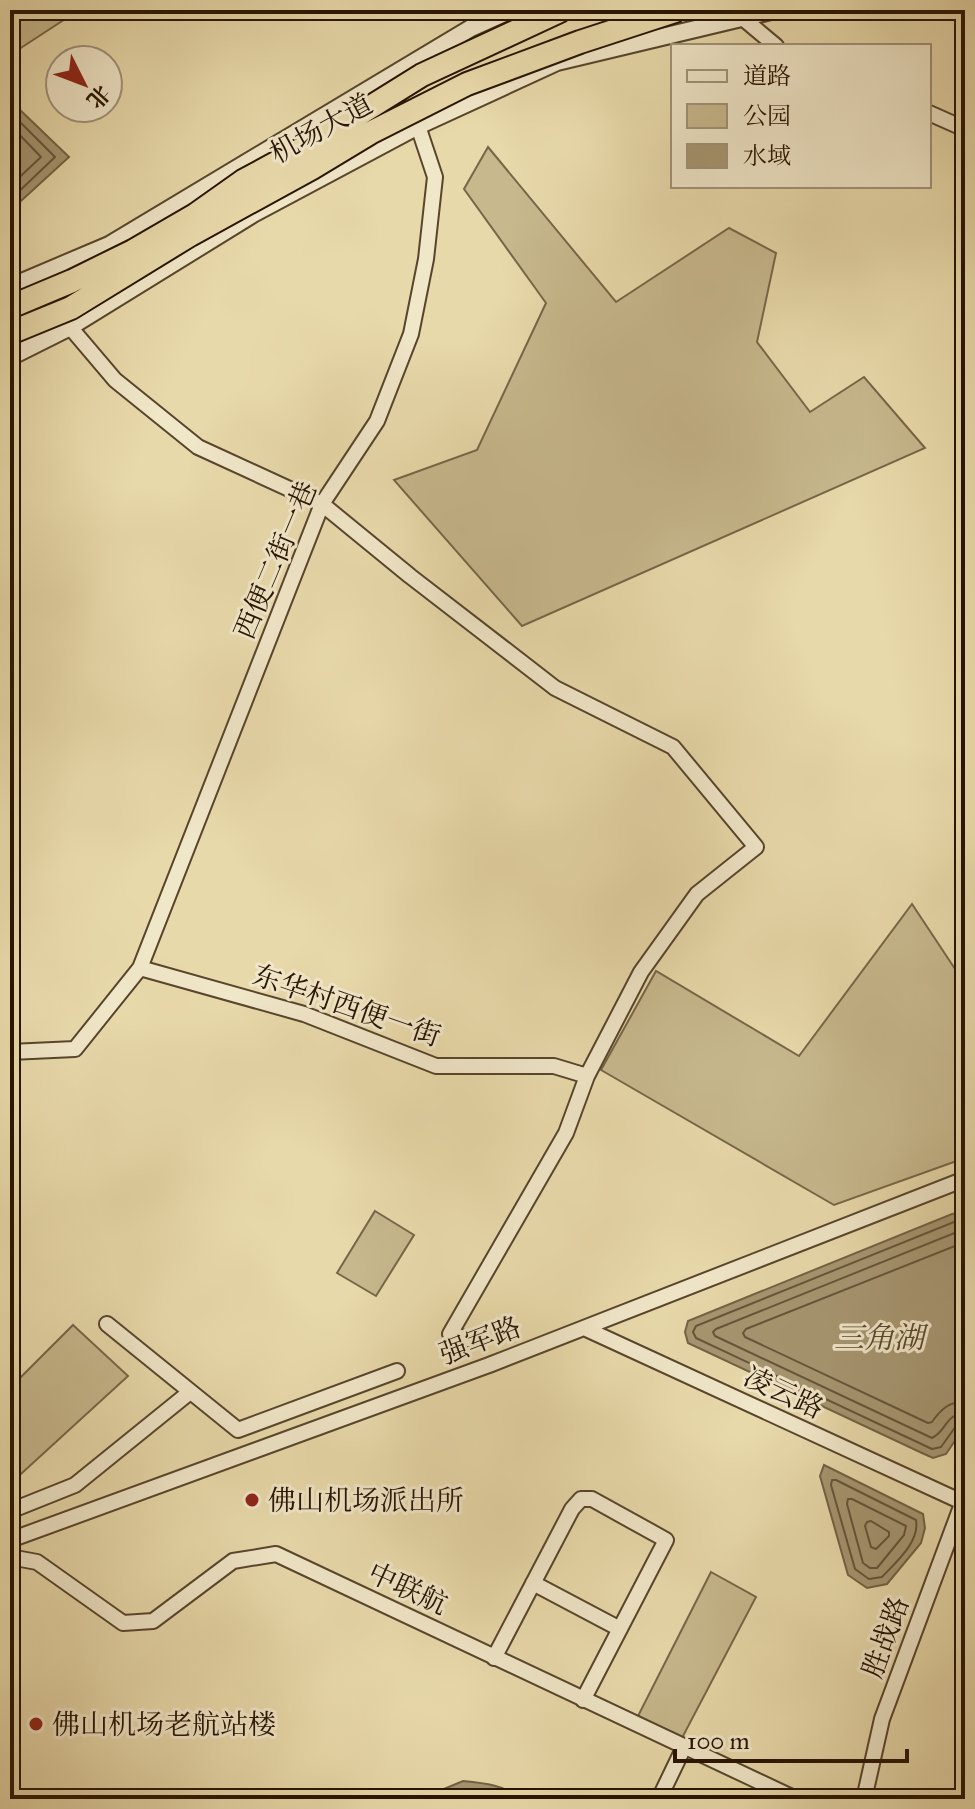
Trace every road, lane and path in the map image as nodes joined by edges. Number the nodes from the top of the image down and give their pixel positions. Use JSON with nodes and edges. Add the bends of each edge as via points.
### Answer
{"nodes":[{"id":1,"x":511,"y":10,"type":"edge"},
{"id":2,"x":562,"y":10,"type":"edge"},
{"id":3,"x":678,"y":10,"type":"edge"},
{"id":4,"x":775,"y":10,"type":"edge"},
{"id":5,"x":737,"y":14,"type":"edge"},
{"id":6,"x":774,"y":44,"type":"edge"},
{"id":7,"x":931,"y":114,"type":"edge"},
{"id":8,"x":418,"y":126,"type":"junction"},
{"id":9,"x":965,"y":129,"type":"edge"},
{"id":10,"x":10,"y":287,"type":"edge"},
{"id":11,"x":10,"y":307,"type":"edge"},
{"id":12,"x":70,"y":327,"type":"junction"},
{"id":13,"x":10,"y":333,"type":"edge"},
{"id":14,"x":10,"y":357,"type":"edge"},
{"id":15,"x":322,"y":504,"type":"junction"},
{"id":16,"x":140,"y":968,"type":"junction"},
{"id":17,"x":10,"y":1052,"type":"edge"},
{"id":18,"x":587,"y":1076,"type":"junction"},
{"id":19,"x":965,"y":1179,"type":"edge"},
{"id":20,"x":107,"y":1324,"type":"dead end"},
{"id":21,"x":584,"y":1328,"type":"junction"},
{"id":22,"x":468,"y":1339,"type":"dead end"},
{"id":23,"x":397,"y":1371,"type":"dead end"},
{"id":24,"x":190,"y":1392,"type":"junction"},
{"id":25,"x":964,"y":1499,"type":"edge"},
{"id":26,"x":10,"y":1511,"type":"edge"},
{"id":27,"x":10,"y":1540,"type":"edge"},
{"id":28,"x":10,"y":1557,"type":"edge"},
{"id":29,"x":533,"y":1583,"type":"junction"},
{"id":30,"x":620,"y":1629,"type":"junction"},
{"id":31,"x":494,"y":1658,"type":"junction"},
{"id":32,"x":583,"y":1700,"type":"junction"},
{"id":33,"x":684,"y":1747,"type":"junction"},
{"id":34,"x":659,"y":1799,"type":"edge"},
{"id":35,"x":796,"y":1799,"type":"edge"},
{"id":36,"x":864,"y":1799,"type":"edge"}],
"edges":[{"from":1,"to":10,"type":"street","via":[[471,28],[109,245]]},
{"from":2,"to":11,"type":"main road","name":"机场大道","bridge":true,"via":[[422,75],[133,251]]},
{"from":3,"to":13,"type":"main road","name":"机场大道","bridge":true,"via":[[467,84],[370,133],[71,308]]},
{"from":4,"to":5,"type":"street"},
{"from":5,"to":6,"type":"street"},
{"from":5,"to":8,"type":"street","via":[[557,62]]},
{"from":7,"to":9,"type":"street"},
{"from":8,"to":12,"type":"street","via":[[253,214]]},
{"from":8,"to":15,"type":"street","name":"西便二街一巷","via":[[435,177],[411,334],[377,421]]},
{"from":12,"to":14,"type":"street"},
{"from":12,"to":15,"type":"street","via":[[115,380],[198,447]]},
{"from":15,"to":16,"type":"street","name":"西便二街一巷"},
{"from":15,"to":18,"type":"street","via":[[555,688],[673,747],[756,847],[697,894],[641,972]]},
{"from":16,"to":17,"type":"street","name":"西便二街一巷","via":[[75,1049]]},
{"from":16,"to":18,"type":"street","name":"东华村西便一街","via":[[304,1014],[436,1066],[554,1066]]},
{"from":18,"to":22,"type":"street","via":[[566,1133],[450,1334]]},
{"from":19,"to":21,"type":"street","name":"强军路"},
{"from":20,"to":24,"type":"street"},
{"from":21,"to":25,"type":"street","name":"凌云路"},
{"from":21,"to":27,"type":"street","name":"强军路"},
{"from":23,"to":24,"type":"street","via":[[238,1430]]},
{"from":24,"to":26,"type":"street","via":[[75,1485]]},
{"from":25,"to":36,"type":"street","name":"胜战路","via":[[882,1719]]},
{"from":28,"to":31,"type":"street","name":"中联航","via":[[37,1562],[123,1623],[153,1621],[233,1561],[276,1554]]},
{"from":29,"to":30,"type":"street"},
{"from":29,"to":30,"type":"street","via":[[572,1509],[581,1499],[592,1499],[666,1540]]},
{"from":29,"to":31,"type":"street"},
{"from":30,"to":32,"type":"street"},
{"from":31,"to":32,"type":"street","name":"中联航"},
{"from":32,"to":33,"type":"street","name":"中联航"},
{"from":33,"to":34,"type":"street"},
{"from":33,"to":35,"type":"street","name":"中联航"}]}
